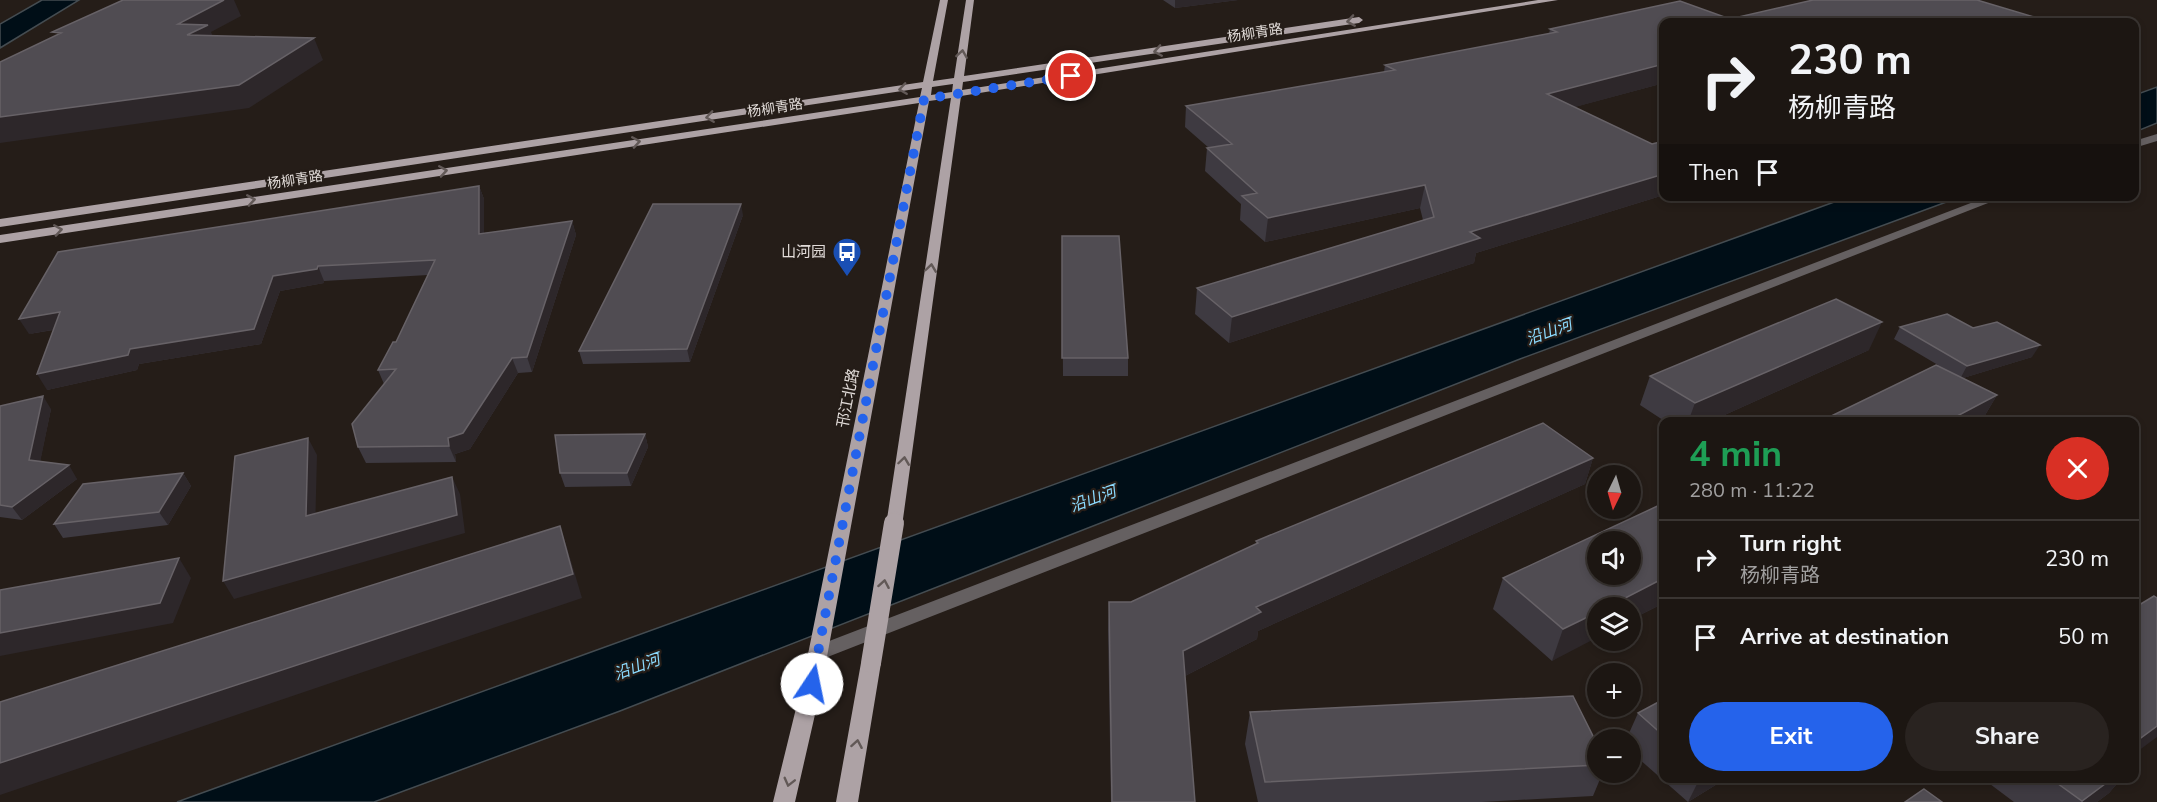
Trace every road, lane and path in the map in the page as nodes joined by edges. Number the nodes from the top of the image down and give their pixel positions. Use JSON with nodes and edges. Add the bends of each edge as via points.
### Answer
{"nodes":[{"id":1,"x":944,"y":0,"type":"edge"},
{"id":2,"x":970,"y":0,"type":"edge"},
{"id":3,"x":1492,"y":0,"type":"edge"},
{"id":4,"x":1554,"y":0,"type":"edge"},
{"id":5,"x":927,"y":85,"type":"junction"},
{"id":6,"x":957,"y":88,"type":"junction"},
{"id":7,"x":924,"y":99,"type":"junction"},
{"id":8,"x":2157,"y":136,"type":"edge"},
{"id":9,"x":2139,"y":143,"type":"edge"},
{"id":10,"x":1988,"y":201,"type":"edge"},
{"id":11,"x":0,"y":223,"type":"edge"},
{"id":12,"x":0,"y":239,"type":"edge"},
{"id":13,"x":818,"y":653,"type":"junction"},
{"id":14,"x":784,"y":802,"type":"edge"},
{"id":15,"x":847,"y":802,"type":"edge"}],
"edges":[{"from":1,"to":5,"type":"main road","name":"邗江北路"},
{"from":6,"to":2,"type":"main road","one_way":true},
{"from":3,"to":6,"type":"main road","name":"杨柳青路","one_way":true},
{"from":4,"to":6,"type":"main road","name":"杨柳青路"},
{"from":5,"to":6,"type":"main road","name":"杨柳青路"},
{"from":5,"to":7,"type":"main road","name":"邗江北路"},
{"from":5,"to":11,"type":"main road","name":"杨柳青路","one_way":true},
{"from":6,"to":7,"type":"main road","name":"杨柳青路"},
{"from":15,"to":6,"type":"main road","one_way":true,"bridge":true,"via":[[895,519]]},
{"from":12,"to":7,"type":"main road","name":"杨柳青路","one_way":true},
{"from":7,"to":13,"type":"main road","name":"邗江北路"},
{"from":8,"to":9,"type":"street"},
{"from":10,"to":13,"type":"street"},
{"from":13,"to":14,"type":"main road","name":"邗江北路","one_way":true}]}
